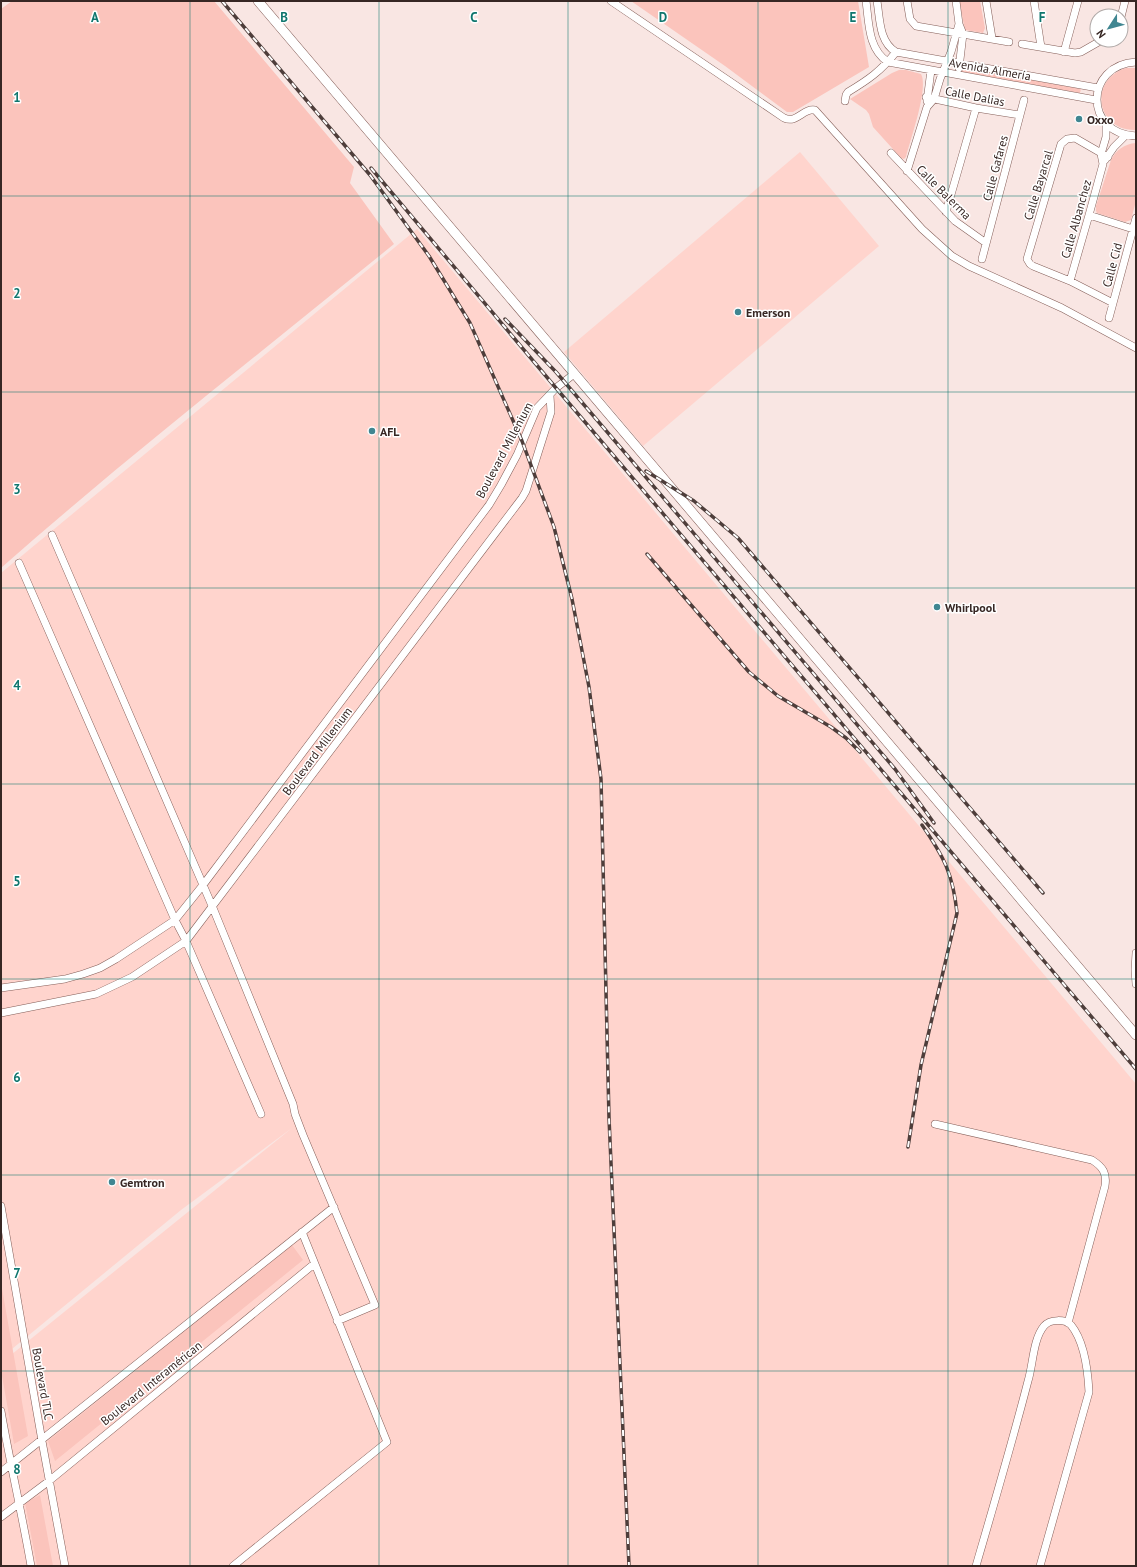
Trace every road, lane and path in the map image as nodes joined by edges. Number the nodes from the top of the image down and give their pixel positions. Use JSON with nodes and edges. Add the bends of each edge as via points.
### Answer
{"nodes":[{"id":1,"x":258,"y":1,"type":"edge"},
{"id":2,"x":611,"y":1,"type":"edge"},
{"id":3,"x":866,"y":1,"type":"edge"},
{"id":4,"x":877,"y":1,"type":"edge"},
{"id":5,"x":907,"y":1,"type":"edge"},
{"id":6,"x":956,"y":1,"type":"edge"},
{"id":7,"x":986,"y":1,"type":"edge"},
{"id":8,"x":1034,"y":1,"type":"edge"},
{"id":9,"x":1078,"y":1,"type":"edge"},
{"id":10,"x":960,"y":34,"type":"junction"},
{"id":11,"x":992,"y":38,"type":"junction"},
{"id":12,"x":1009,"y":42,"type":"dead end"},
{"id":13,"x":1022,"y":44,"type":"dead end"},
{"id":14,"x":1041,"y":47,"type":"junction"},
{"id":15,"x":1089,"y":47,"type":"edge"},
{"id":16,"x":896,"y":52,"type":"junction"},
{"id":17,"x":1064,"y":52,"type":"junction"},
{"id":18,"x":948,"y":61,"type":"junction"},
{"id":19,"x":888,"y":62,"type":"junction"},
{"id":20,"x":1136,"y":62,"type":"edge"},
{"id":21,"x":960,"y":64,"type":"junction"},
{"id":22,"x":931,"y":70,"type":"junction"},
{"id":23,"x":943,"y":72,"type":"junction"},
{"id":24,"x":958,"y":74,"type":"junction"},
{"id":25,"x":1098,"y":88,"type":"junction"},
{"id":26,"x":926,"y":97,"type":"junction"},
{"id":27,"x":934,"y":99,"type":"junction"},
{"id":28,"x":1024,"y":100,"type":"dead end"},
{"id":29,"x":1096,"y":100,"type":"junction"},
{"id":30,"x":845,"y":101,"type":"dead end"},
{"id":31,"x":927,"y":107,"type":"junction"},
{"id":32,"x":976,"y":108,"type":"junction"},
{"id":33,"x":1020,"y":115,"type":"junction"},
{"id":34,"x":1106,"y":124,"type":"junction"},
{"id":35,"x":1126,"y":135,"type":"junction"},
{"id":36,"x":1136,"y":136,"type":"edge"},
{"id":37,"x":891,"y":153,"type":"dead end"},
{"id":38,"x":1101,"y":154,"type":"junction"},
{"id":39,"x":1108,"y":157,"type":"junction"},
{"id":40,"x":1103,"y":164,"type":"junction"},
{"id":41,"x":907,"y":171,"type":"junction"},
{"id":42,"x":946,"y":212,"type":"junction"},
{"id":43,"x":1089,"y":215,"type":"junction"},
{"id":44,"x":1136,"y":218,"type":"edge"},
{"id":45,"x":1133,"y":229,"type":"junction"},
{"id":46,"x":986,"y":243,"type":"junction"},
{"id":47,"x":982,"y":259,"type":"dead end"},
{"id":48,"x":1070,"y":281,"type":"junction"},
{"id":49,"x":1113,"y":303,"type":"junction"},
{"id":50,"x":1109,"y":318,"type":"dead end"},
{"id":51,"x":1136,"y":348,"type":"edge"},
{"id":52,"x":574,"y":374,"type":"junction"},
{"id":53,"x":550,"y":396,"type":"junction"},
{"id":54,"x":52,"y":535,"type":"dead end"},
{"id":55,"x":19,"y":563,"type":"dead end"},
{"id":56,"x":202,"y":886,"type":"junction"},
{"id":57,"x":213,"y":908,"type":"junction"},
{"id":58,"x":174,"y":920,"type":"junction"},
{"id":59,"x":186,"y":941,"type":"junction"},
{"id":60,"x":1136,"y":953,"type":"edge"},
{"id":61,"x":1136,"y":984,"type":"edge"},
{"id":62,"x":1,"y":988,"type":"edge"},
{"id":63,"x":1,"y":1013,"type":"edge"},
{"id":64,"x":1136,"y":1033,"type":"edge"},
{"id":65,"x":261,"y":1114,"type":"dead end"},
{"id":66,"x":935,"y":1124,"type":"dead end"},
{"id":67,"x":1,"y":1206,"type":"edge"},
{"id":68,"x":334,"y":1207,"type":"junction"},
{"id":69,"x":302,"y":1232,"type":"junction"},
{"id":70,"x":314,"y":1264,"type":"junction"},
{"id":71,"x":337,"y":1321,"type":"junction"},
{"id":72,"x":1065,"y":1322,"type":"junction"},
{"id":73,"x":1,"y":1411,"type":"edge"},
{"id":74,"x":42,"y":1441,"type":"junction"},
{"id":75,"x":10,"y":1465,"type":"junction"},
{"id":76,"x":1,"y":1472,"type":"edge"},
{"id":77,"x":49,"y":1481,"type":"junction"},
{"id":78,"x":20,"y":1503,"type":"junction"},
{"id":79,"x":1,"y":1517,"type":"edge"},
{"id":80,"x":31,"y":1566,"type":"edge"},
{"id":81,"x":65,"y":1566,"type":"edge"},
{"id":82,"x":233,"y":1566,"type":"edge"},
{"id":83,"x":976,"y":1566,"type":"edge"},
{"id":84,"x":1040,"y":1566,"type":"edge"}],
"edges":[{"from":1,"to":52,"type":"street"},
{"from":2,"to":51,"type":"street","via":[[784,118],[791,120],[808,110],[816,110],[922,229],[952,256],[1062,308]]},
{"from":3,"to":19,"type":"street","name":"Avenida Almería","via":[[874,46]]},
{"from":4,"to":16,"type":"street","name":"Avenida Almería","via":[[882,34],[887,45]]},
{"from":5,"to":10,"type":"street","via":[[912,22],[916,26]]},
{"from":6,"to":10,"type":"street"},
{"from":7,"to":11,"type":"street"},
{"from":8,"to":14,"type":"street"},
{"from":9,"to":17,"type":"street"},
{"from":10,"to":11,"type":"street"},
{"from":10,"to":18,"type":"street"},
{"from":10,"to":21,"type":"street"},
{"from":11,"to":12,"type":"street"},
{"from":13,"to":14,"type":"street"},
{"from":14,"to":17,"type":"street"},
{"from":15,"to":17,"type":"street","via":[[1078,53]]},
{"from":16,"to":18,"type":"street","name":"Avenida Almería"},
{"from":16,"to":19,"type":"street"},
{"from":18,"to":21,"type":"street","name":"Avenida Almería"},
{"from":18,"to":23,"type":"street"},
{"from":19,"to":22,"type":"street","name":"Avenida Almería"},
{"from":19,"to":30,"type":"street","via":[[874,76],[848,92]]},
{"from":20,"to":25,"type":"street","via":[[1113,68]]},
{"from":21,"to":24,"type":"street"},
{"from":21,"to":25,"type":"street","name":"Avenida Almería"},
{"from":22,"to":23,"type":"street","name":"Avenida Almería"},
{"from":22,"to":26,"type":"street"},
{"from":23,"to":24,"type":"street","name":"Avenida Almería"},
{"from":23,"to":27,"type":"street"},
{"from":24,"to":29,"type":"street","name":"Avenida Almería"},
{"from":25,"to":29,"type":"street"},
{"from":26,"to":27,"type":"street","name":"Calle Dalias"},
{"from":26,"to":31,"type":"street"},
{"from":27,"to":31,"type":"street"},
{"from":27,"to":32,"type":"street","name":"Calle Dalias"},
{"from":28,"to":33,"type":"street","name":"Calle Gafares"},
{"from":29,"to":34,"type":"street"},
{"from":31,"to":41,"type":"street"},
{"from":32,"to":33,"type":"street","name":"Calle Dalias"},
{"from":32,"to":42,"type":"street"},
{"from":33,"to":46,"type":"street","name":"Calle Gafares"},
{"from":34,"to":35,"type":"street"},
{"from":34,"to":38,"type":"street","name":"Calle Albanchez","via":[[1106,137]]},
{"from":35,"to":36,"type":"street"},
{"from":35,"to":39,"type":"street","name":"Calle Albanchez"},
{"from":37,"to":41,"type":"street","name":"Calle Balerma"},
{"from":38,"to":39,"type":"street","name":"Calle Bayarcal"},
{"from":38,"to":40,"type":"street","name":"Calle Albanchez"},
{"from":38,"to":48,"type":"street","name":"Calle Bayarcal","via":[[1075,138],[1067,139],[1061,144],[1028,256],[1028,261],[1033,266]]},
{"from":39,"to":40,"type":"street","name":"Calle Albanchez"},
{"from":40,"to":43,"type":"street","name":"Calle Albanchez"},
{"from":41,"to":42,"type":"street","name":"Calle Balerma"},
{"from":42,"to":46,"type":"street","name":"Calle Balerma"},
{"from":43,"to":45,"type":"street"},
{"from":43,"to":48,"type":"street","name":"Calle Albanchez"},
{"from":44,"to":45,"type":"street","name":"Calle Cid"},
{"from":45,"to":49,"type":"street","name":"Calle Cid"},
{"from":46,"to":47,"type":"street","name":"Calle Gafares"},
{"from":48,"to":49,"type":"street"},
{"from":49,"to":50,"type":"street","name":"Calle Cid"},
{"from":52,"to":53,"type":"street","name":"Boulevard Millenium","via":[[560,384]]},
{"from":52,"to":64,"type":"street"},
{"from":53,"to":56,"type":"street","name":"Boulevard Millenium","via":[[536,411],[517,455],[489,505]]},
{"from":53,"to":57,"type":"street","name":"Boulevard Millenium","via":[[551,412],[525,494]]},
{"from":54,"to":56,"type":"street"},
{"from":55,"to":58,"type":"street"},
{"from":56,"to":57,"type":"street"},
{"from":56,"to":58,"type":"street","name":"Boulevard Millenium"},
{"from":57,"to":59,"type":"street","name":"Boulevard Millenium"},
{"from":57,"to":68,"type":"street"},
{"from":58,"to":59,"type":"street"},
{"from":58,"to":62,"type":"street","name":"Boulevard Millenium","via":[[100,968],[65,979]]},
{"from":59,"to":63,"type":"street","name":"Boulevard Millenium","via":[[132,977],[96,994]]},
{"from":59,"to":65,"type":"street"},
{"from":60,"to":61,"type":"street"},
{"from":66,"to":72,"type":"street","via":[[1092,1160],[1105,1172],[1105,1186]]},
{"from":67,"to":74,"type":"street","name":"Boulevard TLC"},
{"from":68,"to":69,"type":"street","name":"Boulevard Interamérican"},
{"from":68,"to":71,"type":"street","via":[[375,1305]]},
{"from":69,"to":70,"type":"street"},
{"from":69,"to":74,"type":"street","name":"Boulevard Interamérican"},
{"from":70,"to":71,"type":"street"},
{"from":70,"to":77,"type":"street","name":"Boulevard Interamérican"},
{"from":71,"to":82,"type":"street","via":[[387,1442]]},
{"from":72,"to":83,"type":"street","via":[[1050,1321],[1038,1335],[1029,1379]]},
{"from":72,"to":84,"type":"street","via":[[1076,1331],[1084,1357],[1089,1392]]},
{"from":73,"to":75,"type":"street"},
{"from":74,"to":75,"type":"street","name":"Boulevard Interamérican"},
{"from":74,"to":77,"type":"street","name":"Boulevard TLC"},
{"from":75,"to":76,"type":"street","name":"Boulevard Interamérican"},
{"from":75,"to":78,"type":"street"},
{"from":77,"to":78,"type":"street","name":"Boulevard Interamérican"},
{"from":77,"to":81,"type":"street","name":"Boulevard TLC"},
{"from":78,"to":79,"type":"street","name":"Boulevard Interamérican"},
{"from":78,"to":80,"type":"street"}]}
